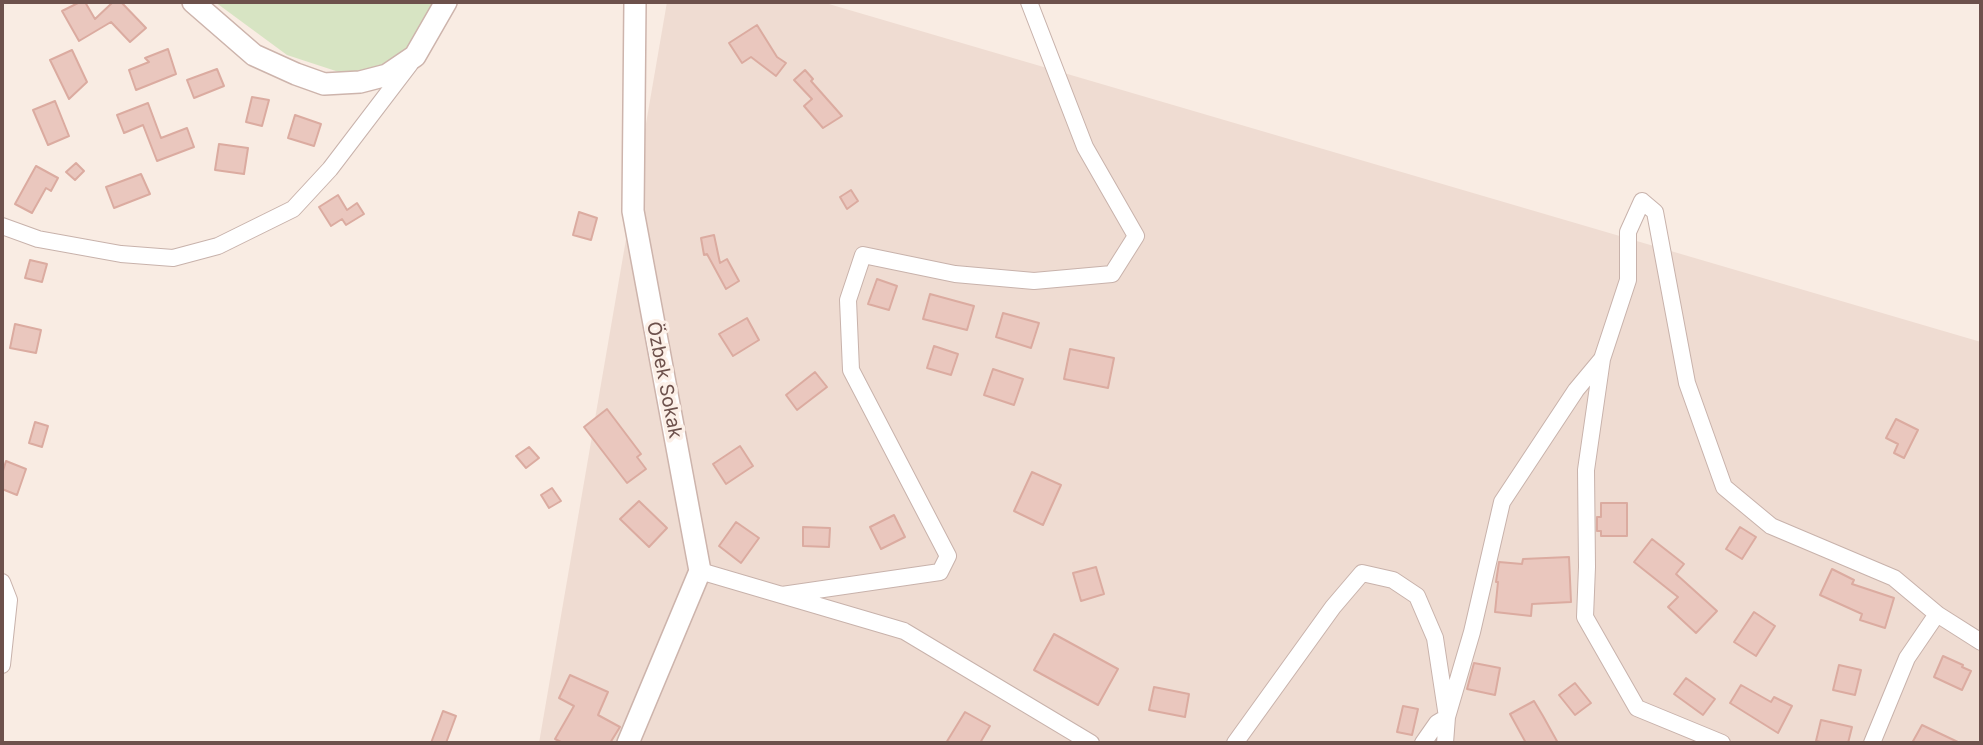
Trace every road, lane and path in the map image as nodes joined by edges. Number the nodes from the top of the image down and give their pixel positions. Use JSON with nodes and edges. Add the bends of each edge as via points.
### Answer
{"nodes":[{"id":1,"x":194,"y":2,"type":"edge"},
{"id":2,"x":446,"y":2,"type":"edge"},
{"id":3,"x":635,"y":2,"type":"edge"},
{"id":4,"x":1029,"y":2,"type":"edge"},
{"id":5,"x":415,"y":57,"type":"junction"},
{"id":6,"x":2,"y":226,"type":"edge"},
{"id":7,"x":1602,"y":359,"type":"junction"},
{"id":8,"x":700,"y":571,"type":"junction"},
{"id":9,"x":2,"y":582,"type":"edge"},
{"id":10,"x":782,"y":595,"type":"junction"},
{"id":11,"x":1937,"y":614,"type":"junction"},
{"id":12,"x":1981,"y":642,"type":"edge"},
{"id":13,"x":2,"y":665,"type":"edge"},
{"id":14,"x":1447,"y":717,"type":"junction"},
{"id":15,"x":628,"y":743,"type":"edge"},
{"id":16,"x":1091,"y":743,"type":"edge"},
{"id":17,"x":1235,"y":743,"type":"edge"},
{"id":18,"x":1423,"y":743,"type":"edge"},
{"id":19,"x":1445,"y":743,"type":"edge"},
{"id":20,"x":1722,"y":743,"type":"edge"},
{"id":21,"x":1872,"y":743,"type":"edge"}],
"edges":[{"from":1,"to":5,"type":"street","via":[[254,55],[324,85],[387,75]]},
{"from":2,"to":5,"type":"street"},
{"from":3,"to":8,"type":"street","name":"Özbek Sokak","via":[[633,211]]},
{"from":4,"to":10,"type":"street","via":[[1085,147],[1136,236],[1112,274],[1034,281],[955,274],[863,255],[848,300],[851,370],[948,556],[940,572]]},
{"from":5,"to":6,"type":"street","via":[[330,169],[293,209],[218,246],[173,258],[121,254],[38,239]]},
{"from":7,"to":11,"type":"street","via":[[1628,280],[1628,232],[1642,201],[1655,212],[1687,383],[1724,487],[1771,526],[1894,578]]},
{"from":7,"to":14,"type":"street","via":[[1576,390],[1502,502]]},
{"from":7,"to":20,"type":"street","via":[[1586,470],[1585,617],[1637,708]]},
{"from":8,"to":10,"type":"street"},
{"from":8,"to":15,"type":"street"},
{"from":9,"to":13,"type":"street","via":[[9,600]]},
{"from":10,"to":16,"type":"street","via":[[904,631]]},
{"from":11,"to":12,"type":"street"},
{"from":11,"to":21,"type":"street","via":[[1907,658]]},
{"from":14,"to":17,"type":"street","via":[[1435,638],[1418,596],[1393,580],[1362,573]]},
{"from":14,"to":18,"type":"street"},
{"from":14,"to":19,"type":"street"}]}
